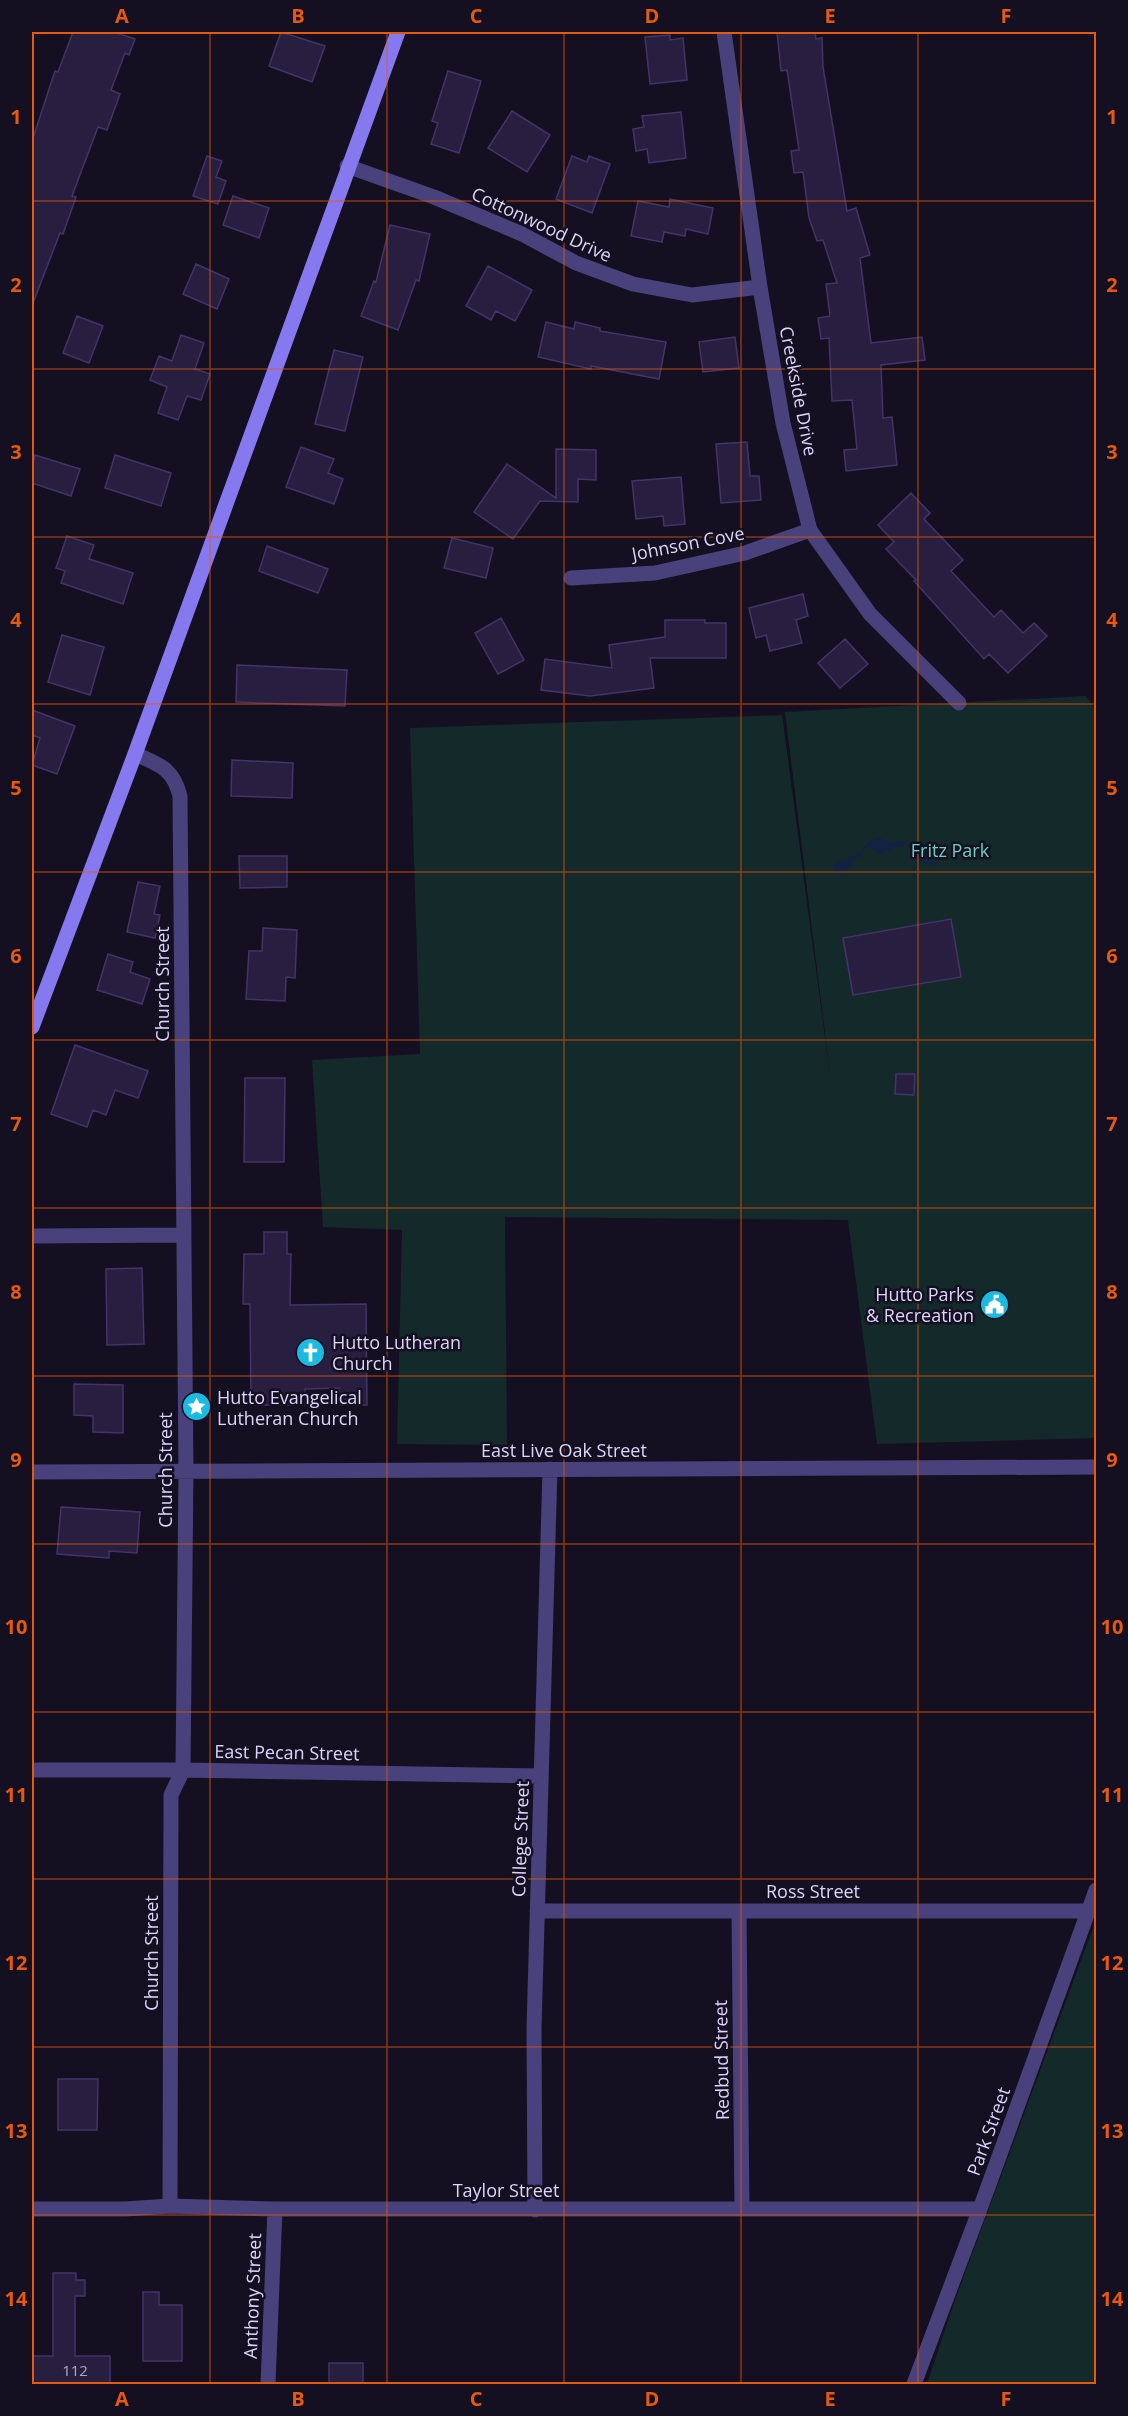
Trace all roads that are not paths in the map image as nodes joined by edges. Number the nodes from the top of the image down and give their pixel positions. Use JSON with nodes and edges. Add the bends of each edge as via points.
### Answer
{"nodes":[{"id":1,"x":398,"y":32,"type":"edge"},
{"id":2,"x":724,"y":32,"type":"edge"},
{"id":3,"x":347,"y":166,"type":"junction"},
{"id":4,"x":760,"y":287,"type":"junction"},
{"id":5,"x":810,"y":530,"type":"junction"},
{"id":6,"x":571,"y":578,"type":"dead end"},
{"id":7,"x":959,"y":703,"type":"dead end"},
{"id":8,"x":135,"y":754,"type":"junction"},
{"id":9,"x":32,"y":1027,"type":"edge"},
{"id":10,"x":183,"y":1235,"type":"junction"},
{"id":11,"x":32,"y":1236,"type":"edge"},
{"id":12,"x":1096,"y":1467,"type":"edge"},
{"id":13,"x":550,"y":1470,"type":"junction"},
{"id":14,"x":186,"y":1471,"type":"junction"},
{"id":15,"x":32,"y":1472,"type":"edge"},
{"id":16,"x":32,"y":1770,"type":"edge"},
{"id":17,"x":183,"y":1770,"type":"junction"},
{"id":18,"x":541,"y":1776,"type":"junction"},
{"id":19,"x":1096,"y":1890,"type":"edge"},
{"id":20,"x":537,"y":1911,"type":"junction"},
{"id":21,"x":739,"y":1911,"type":"junction"},
{"id":22,"x":1089,"y":1911,"type":"junction"},
{"id":23,"x":170,"y":2206,"type":"junction"},
{"id":24,"x":32,"y":2209,"type":"edge"},
{"id":25,"x":275,"y":2209,"type":"junction"},
{"id":26,"x":742,"y":2209,"type":"junction"},
{"id":27,"x":980,"y":2209,"type":"junction"},
{"id":28,"x":535,"y":2210,"type":"junction"},
{"id":29,"x":268,"y":2385,"type":"edge"},
{"id":30,"x":914,"y":2385,"type":"edge"}],
"edges":[{"from":1,"to":3,"type":"main road"},
{"from":2,"to":4,"type":"street","name":"Creekside Drive"},
{"from":3,"to":4,"type":"street","name":"Cottonwood Drive","via":[[434,197],[522,234],[576,264],[633,284],[692,295]]},
{"from":3,"to":8,"type":"main road"},
{"from":4,"to":5,"type":"street","name":"Creekside Drive","via":[[783,423]]},
{"from":5,"to":6,"type":"street","name":"Johnson Cove","via":[[745,553],[655,573]]},
{"from":5,"to":7,"type":"street","name":"Creekside Drive","via":[[870,614]]},
{"from":8,"to":9,"type":"main road"},
{"from":8,"to":10,"type":"street","name":"Church Street","via":[[161,765],[176,778],[180,796]]},
{"from":10,"to":11,"type":"street"},
{"from":10,"to":14,"type":"street","name":"Church Street"},
{"from":12,"to":13,"type":"street","name":"East Live Oak Street"},
{"from":13,"to":14,"type":"street","name":"East Live Oak Street"},
{"from":13,"to":18,"type":"street","name":"College Street"},
{"from":14,"to":15,"type":"street","name":"East Live Oak Street"},
{"from":14,"to":17,"type":"street","name":"Church Street"},
{"from":16,"to":17,"type":"street","name":"East Pecan Street"},
{"from":17,"to":18,"type":"street","name":"East Pecan Street"},
{"from":17,"to":23,"type":"street","name":"Church Street","via":[[171,1794]]},
{"from":18,"to":20,"type":"street","name":"College Street"},
{"from":19,"to":22,"type":"street","name":"Park Street"},
{"from":20,"to":21,"type":"street","name":"Ross Street"},
{"from":20,"to":28,"type":"street","name":"College Street"},
{"from":21,"to":22,"type":"street","name":"Ross Street"},
{"from":21,"to":26,"type":"street","name":"Redbud Street"},
{"from":22,"to":27,"type":"street","name":"Park Street"},
{"from":23,"to":24,"type":"street","name":"Taylor Street"},
{"from":23,"to":25,"type":"street","name":"Taylor Street"},
{"from":25,"to":28,"type":"street","name":"Taylor Street"},
{"from":25,"to":29,"type":"street","name":"Anthony Street"},
{"from":26,"to":27,"type":"street","name":"Taylor Street"},
{"from":26,"to":28,"type":"street","name":"Taylor Street"},
{"from":27,"to":30,"type":"street","name":"Park Street"}]}
